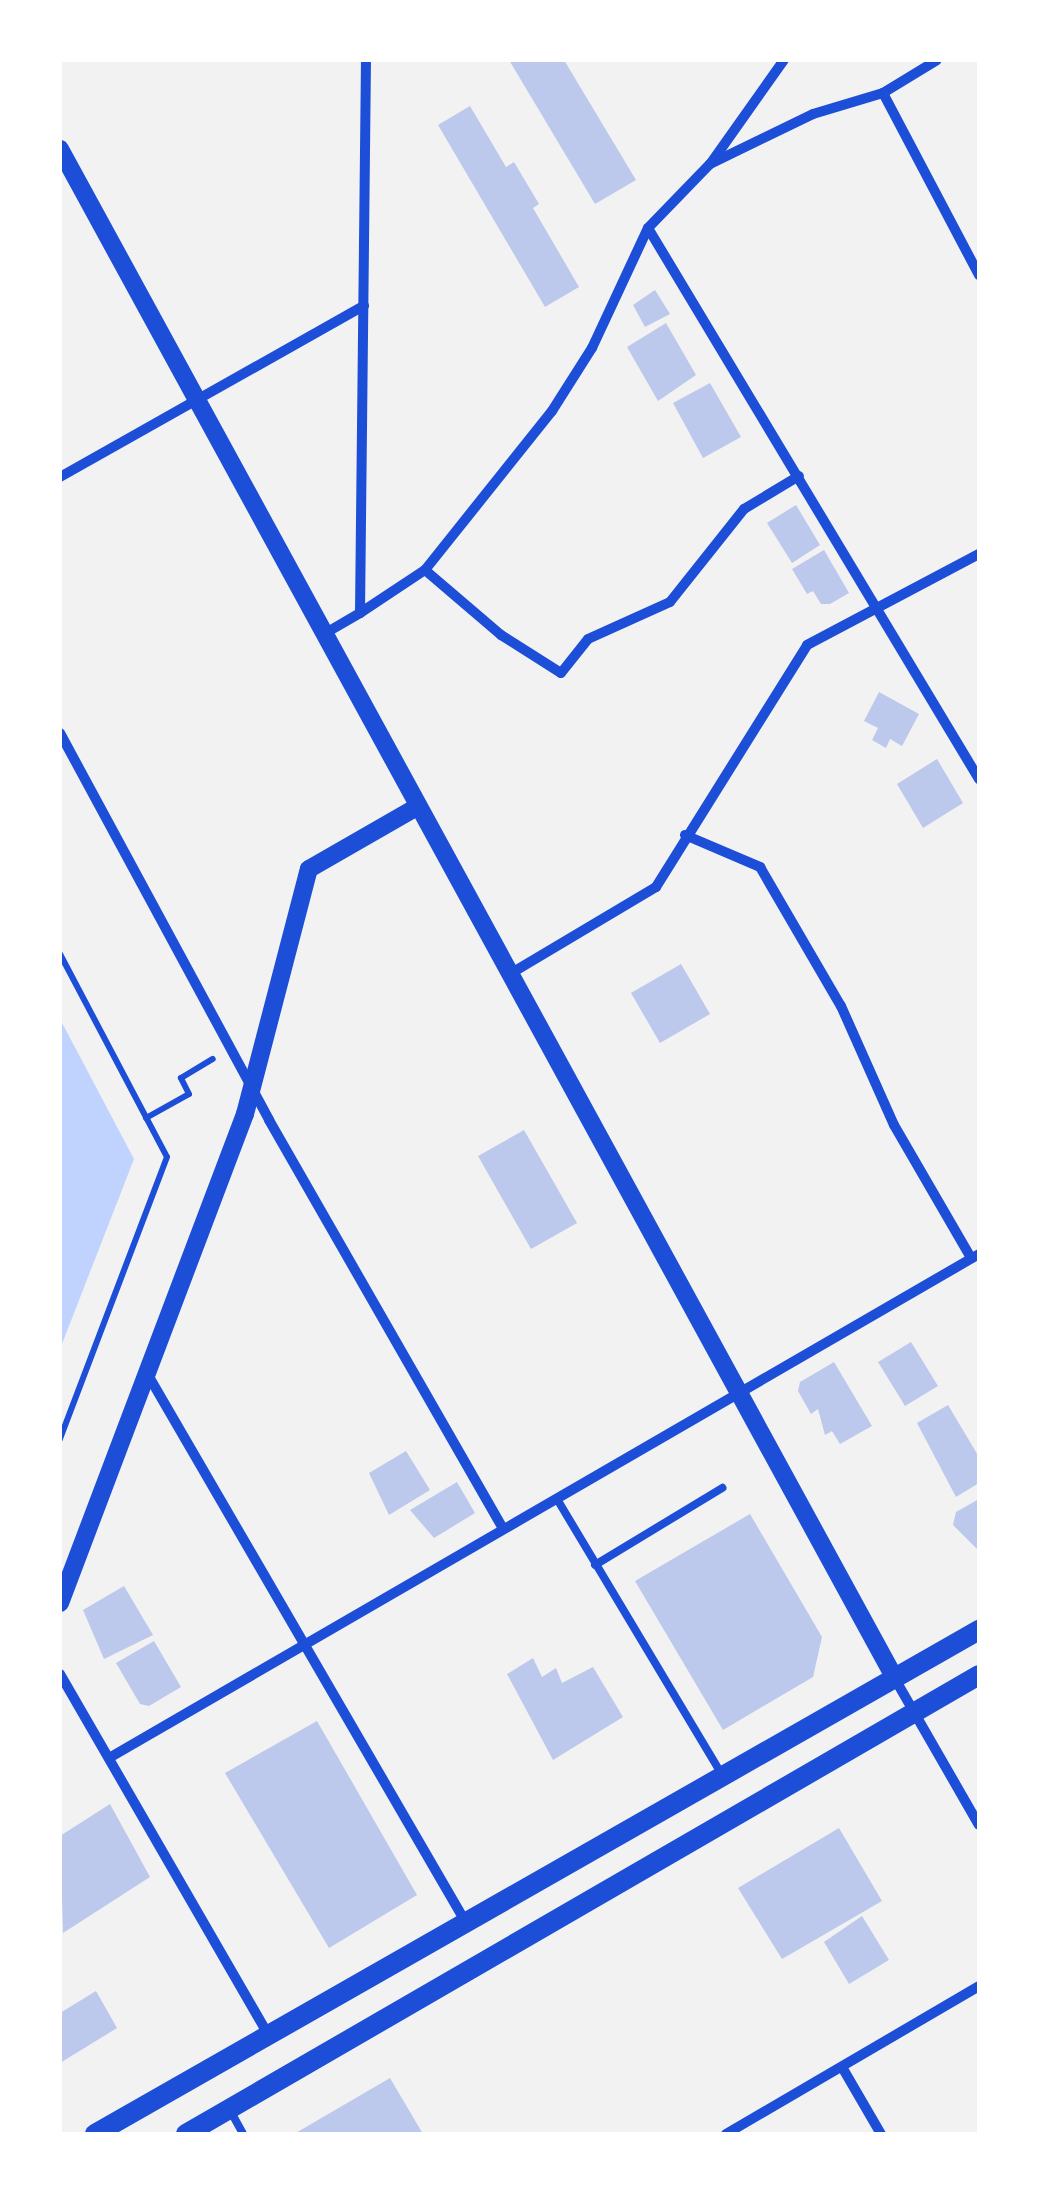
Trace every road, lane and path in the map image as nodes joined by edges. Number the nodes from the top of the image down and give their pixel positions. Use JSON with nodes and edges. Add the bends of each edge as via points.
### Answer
{"nodes":[{"id":1,"x":366,"y":60,"type":"edge"},
{"id":2,"x":784,"y":60,"type":"edge"},
{"id":3,"x":937,"y":60,"type":"edge"},
{"id":4,"x":882,"y":93,"type":"junction"},
{"id":5,"x":60,"y":150,"type":"edge"},
{"id":6,"x":710,"y":164,"type":"junction"},
{"id":7,"x":648,"y":228,"type":"junction"},
{"id":8,"x":979,"y":275,"type":"edge"},
{"id":9,"x":364,"y":306,"type":"junction"},
{"id":10,"x":197,"y":401,"type":"junction"},
{"id":11,"x":799,"y":476,"type":"junction"},
{"id":12,"x":60,"y":477,"type":"edge"},
{"id":13,"x":979,"y":554,"type":"edge"},
{"id":14,"x":425,"y":570,"type":"junction"},
{"id":15,"x":880,"y":606,"type":"junction"},
{"id":16,"x":360,"y":613,"type":"junction"},
{"id":17,"x":324,"y":634,"type":"junction"},
{"id":18,"x":60,"y":733,"type":"edge"},
{"id":19,"x":979,"y":779,"type":"edge"},
{"id":20,"x":416,"y":808,"type":"junction"},
{"id":21,"x":685,"y":835,"type":"junction"},
{"id":22,"x":60,"y":954,"type":"edge"},
{"id":23,"x":510,"y":974,"type":"junction"},
{"id":24,"x":232,"y":1048,"type":"junction"},
{"id":25,"x":252,"y":1085,"type":"junction"},
{"id":26,"x":146,"y":1118,"type":"junction"},
{"id":27,"x":975,"y":1256,"type":"edge"},
{"id":28,"x":148,"y":1375,"type":"junction"},
{"id":29,"x":738,"y":1392,"type":"junction"},
{"id":30,"x":60,"y":1438,"type":"edge"},
{"id":31,"x":722,"y":1488,"type":"dead end"},
{"id":32,"x":557,"y":1499,"type":"junction"},
{"id":33,"x":503,"y":1528,"type":"junction"},
{"id":34,"x":595,"y":1565,"type":"junction"},
{"id":35,"x":60,"y":1603,"type":"edge"},
{"id":36,"x":979,"y":1630,"type":"edge"},
{"id":37,"x":307,"y":1641,"type":"junction"},
{"id":38,"x":60,"y":1674,"type":"edge"},
{"id":39,"x":979,"y":1675,"type":"edge"},
{"id":40,"x":894,"y":1677,"type":"junction"},
{"id":41,"x":914,"y":1712,"type":"junction"},
{"id":42,"x":109,"y":1758,"type":"junction"},
{"id":43,"x":723,"y":1776,"type":"junction"},
{"id":44,"x":979,"y":1826,"type":"edge"},
{"id":45,"x":464,"y":1921,"type":"junction"},
{"id":46,"x":979,"y":1986,"type":"edge"},
{"id":47,"x":270,"y":2036,"type":"junction"},
{"id":48,"x":842,"y":2067,"type":"junction"},
{"id":49,"x":230,"y":2110,"type":"junction"},
{"id":50,"x":94,"y":2134,"type":"edge"},
{"id":51,"x":186,"y":2134,"type":"edge"},
{"id":52,"x":244,"y":2134,"type":"edge"},
{"id":53,"x":726,"y":2134,"type":"edge"},
{"id":54,"x":881,"y":2134,"type":"edge"}],
"edges":[{"from":1,"to":9,"type":"street"},
{"from":2,"to":6,"type":"street"},
{"from":3,"to":4,"type":"street"},
{"from":4,"to":6,"type":"street","via":[[814,114]]},
{"from":4,"to":8,"type":"street"},
{"from":5,"to":10,"type":"street"},
{"from":6,"to":7,"type":"street"},
{"from":7,"to":11,"type":"street"},
{"from":7,"to":14,"type":"street","via":[[592,348],[552,411]]},
{"from":9,"to":10,"type":"street"},
{"from":9,"to":16,"type":"street"},
{"from":10,"to":12,"type":"street"},
{"from":10,"to":17,"type":"street"},
{"from":11,"to":14,"type":"street","via":[[744,509],[670,602],[588,639],[561,673],[501,635]]},
{"from":11,"to":15,"type":"street"},
{"from":13,"to":15,"type":"street"},
{"from":14,"to":16,"type":"street"},
{"from":15,"to":19,"type":"street"},
{"from":15,"to":21,"type":"street","via":[[807,645]]},
{"from":16,"to":17,"type":"street"},
{"from":17,"to":20,"type":"street"},
{"from":18,"to":24,"type":"street"},
{"from":20,"to":23,"type":"street"},
{"from":20,"to":25,"type":"street","via":[[309,869]]},
{"from":21,"to":23,"type":"street","via":[[656,887]]},
{"from":21,"to":27,"type":"street","via":[[760,867],[841,1006],[894,1125]]},
{"from":22,"to":26,"type":"path"},
{"from":23,"to":29,"type":"street"},
{"from":24,"to":25,"type":"street"},
{"from":24,"to":26,"type":"path","via":[[181,1078],[189,1094]]},
{"from":25,"to":28,"type":"street"},
{"from":25,"to":33,"type":"street"},
{"from":26,"to":30,"type":"path","via":[[167,1158]]},
{"from":27,"to":29,"type":"street"},
{"from":28,"to":35,"type":"street"},
{"from":28,"to":37,"type":"street"},
{"from":29,"to":32,"type":"street"},
{"from":29,"to":40,"type":"street"},
{"from":31,"to":34,"type":"lane"},
{"from":32,"to":33,"type":"street"},
{"from":32,"to":34,"type":"lane"},
{"from":33,"to":37,"type":"street"},
{"from":34,"to":43,"type":"lane"},
{"from":36,"to":40,"type":"main road"},
{"from":37,"to":42,"type":"street"},
{"from":37,"to":45,"type":"street"},
{"from":38,"to":42,"type":"street"},
{"from":39,"to":41,"type":"main road"},
{"from":40,"to":41,"type":"street"},
{"from":40,"to":43,"type":"main road"},
{"from":41,"to":44,"type":"street"},
{"from":41,"to":49,"type":"main road"},
{"from":42,"to":47,"type":"street"},
{"from":43,"to":45,"type":"main road"},
{"from":45,"to":47,"type":"main road"},
{"from":46,"to":48,"type":"street"},
{"from":47,"to":50,"type":"main road"},
{"from":48,"to":53,"type":"street"},
{"from":48,"to":54,"type":"street"},
{"from":49,"to":51,"type":"main road"},
{"from":49,"to":52,"type":"lane"}]}
